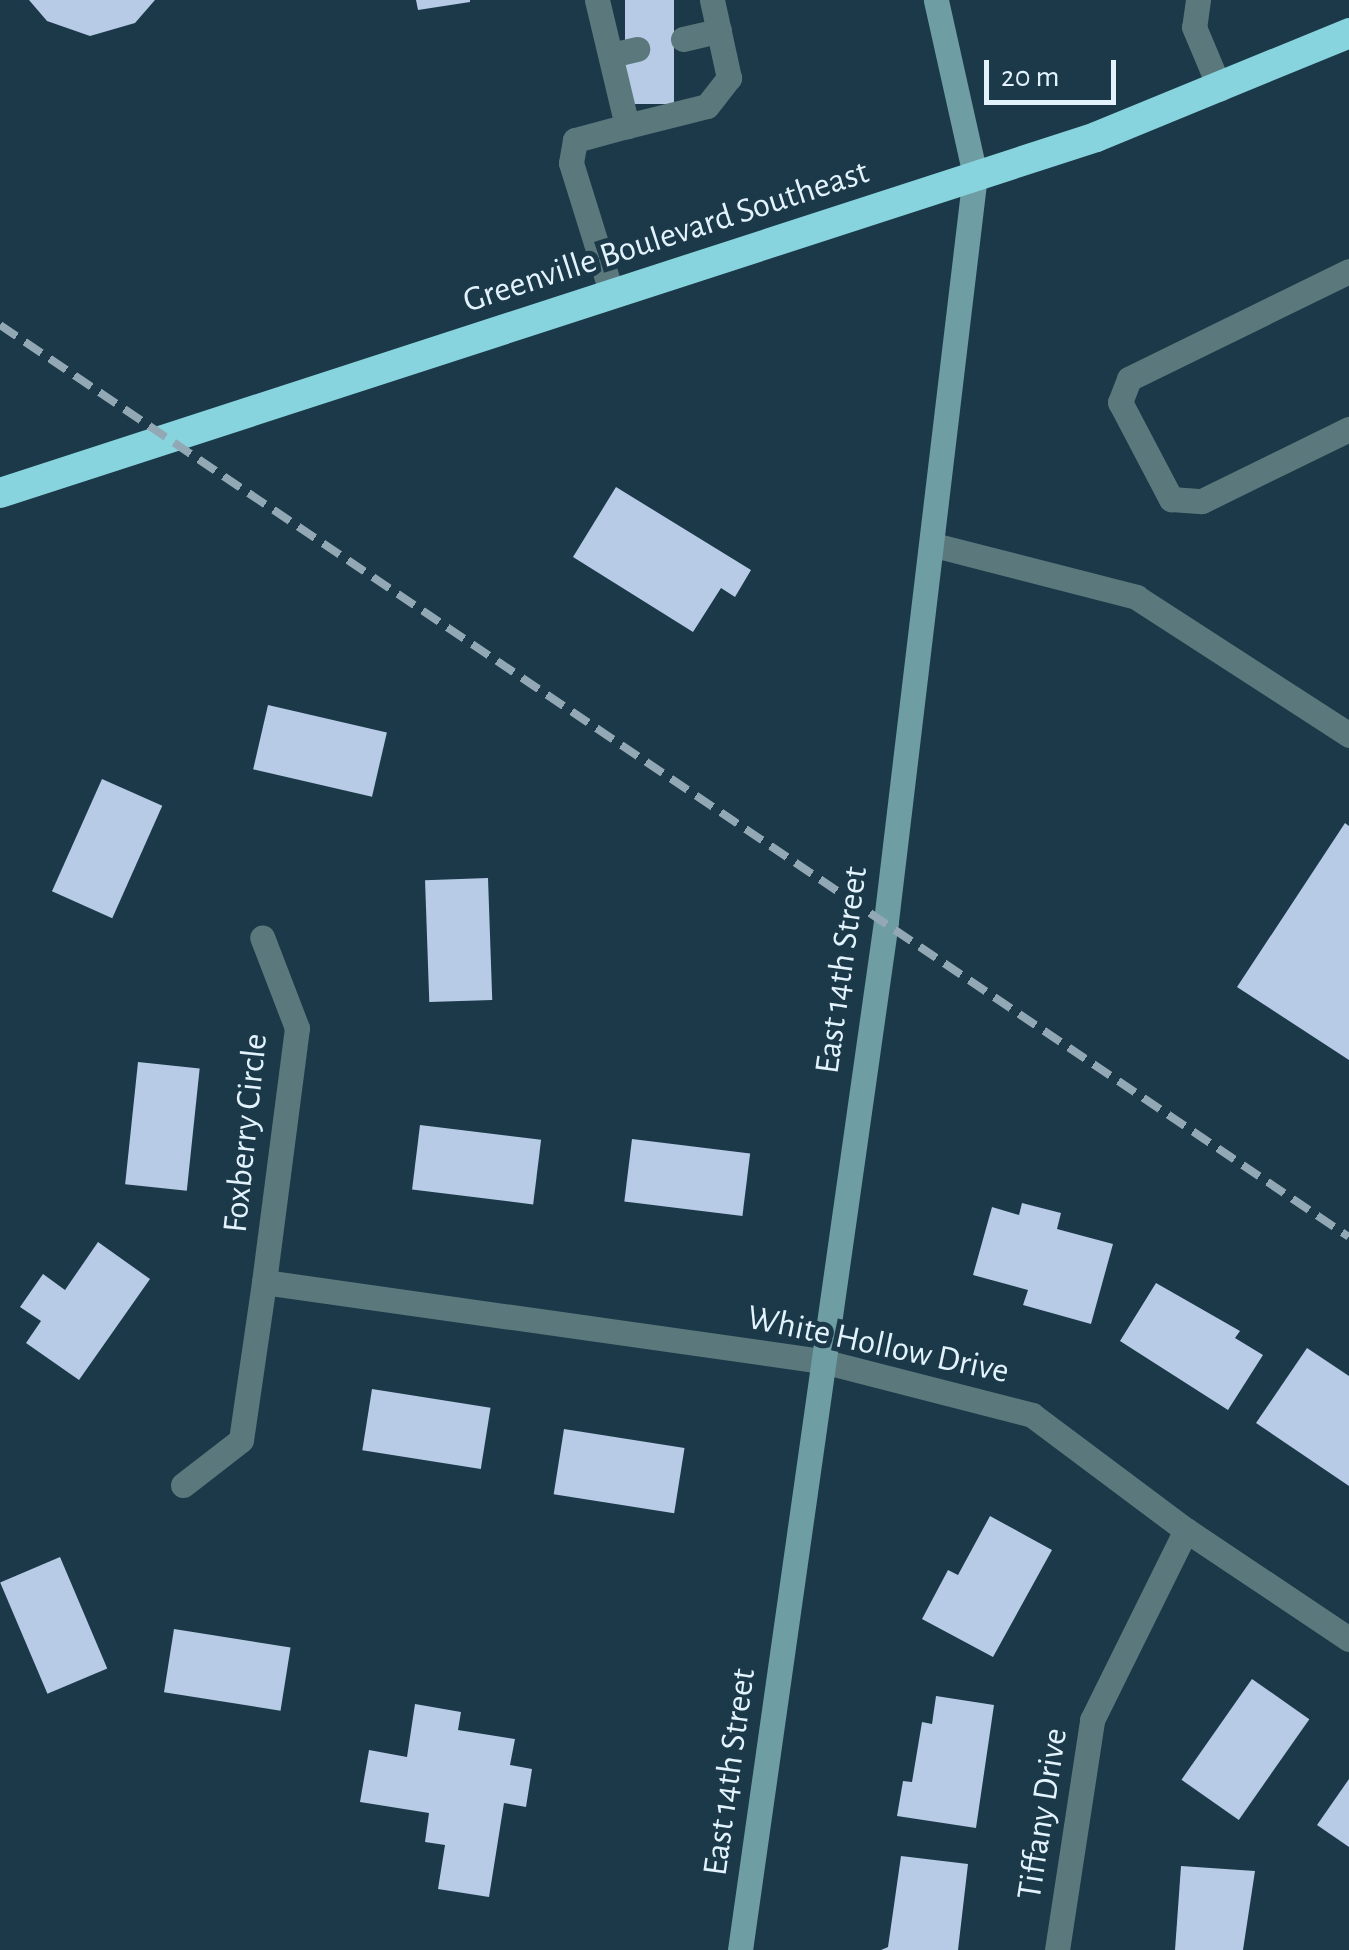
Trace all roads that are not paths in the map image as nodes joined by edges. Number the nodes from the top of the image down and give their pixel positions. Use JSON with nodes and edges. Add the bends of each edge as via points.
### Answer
{"nodes":[{"id":1,"x":596,"y":0,"type":"edge"},
{"id":2,"x":712,"y":0,"type":"edge"},
{"id":3,"x":936,"y":0,"type":"edge"},
{"id":4,"x":1198,"y":0,"type":"edge"},
{"id":5,"x":719,"y":31,"type":"junction"},
{"id":6,"x":1349,"y":35,"type":"edge"},
{"id":7,"x":683,"y":39,"type":"dead end"},
{"id":8,"x":637,"y":49,"type":"dead end"},
{"id":9,"x":611,"y":55,"type":"junction"},
{"id":10,"x":1220,"y":90,"type":"junction"},
{"id":11,"x":627,"y":126,"type":"junction"},
{"id":12,"x":975,"y":174,"type":"junction"},
{"id":13,"x":1349,"y":270,"type":"edge"},
{"id":14,"x":612,"y":295,"type":"junction"},
{"id":15,"x":1349,"y":429,"type":"edge"},
{"id":16,"x":0,"y":493,"type":"edge"},
{"id":17,"x":934,"y":545,"type":"junction"},
{"id":18,"x":1349,"y":735,"type":"edge"},
{"id":19,"x":262,"y":936,"type":"dead end"},
{"id":20,"x":264,"y":1282,"type":"junction"},
{"id":21,"x":822,"y":1361,"type":"junction"},
{"id":22,"x":183,"y":1485,"type":"dead end"},
{"id":23,"x":1186,"y":1530,"type":"junction"},
{"id":24,"x":1349,"y":1639,"type":"edge"},
{"id":25,"x":740,"y":1950,"type":"edge"},
{"id":26,"x":1057,"y":1950,"type":"edge"}],
"edges":[{"from":1,"to":9,"type":"street"},
{"from":2,"to":5,"type":"street"},
{"from":3,"to":12,"type":"street","name":"East 14th Street"},
{"from":4,"to":10,"type":"street","via":[[1194,26]]},
{"from":5,"to":7,"type":"street"},
{"from":5,"to":11,"type":"street","via":[[729,78],[707,106]]},
{"from":6,"to":10,"type":"highway","name":"Greenville Boulevard Southeast"},
{"from":8,"to":9,"type":"street"},
{"from":9,"to":11,"type":"street"},
{"from":10,"to":12,"type":"highway","name":"Greenville Boulevard Southeast"},
{"from":11,"to":14,"type":"street","via":[[575,140],[571,164]]},
{"from":12,"to":14,"type":"highway","name":"Greenville Boulevard Southeast"},
{"from":12,"to":17,"type":"street","name":"East 14th Street"},
{"from":13,"to":15,"type":"street","via":[[1129,380],[1120,402],[1172,498],[1202,501]]},
{"from":14,"to":16,"type":"highway","name":"Greenville Boulevard Southeast"},
{"from":17,"to":18,"type":"street","via":[[1136,597]]},
{"from":17,"to":21,"type":"street","name":"East 14th Street"},
{"from":19,"to":20,"type":"street","name":"Foxberry Circle","via":[[297,1028]]},
{"from":20,"to":21,"type":"street","name":"White Hollow Drive"},
{"from":20,"to":22,"type":"street","name":"Foxberry Circle","via":[[241,1440]]},
{"from":21,"to":23,"type":"street","name":"White Hollow Drive","via":[[1032,1415]]},
{"from":21,"to":25,"type":"street","name":"East 14th Street"},
{"from":23,"to":24,"type":"street","name":"White Hollow Drive"},
{"from":23,"to":26,"type":"street","name":"Tiffany Drive","via":[[1092,1720]]}]}
